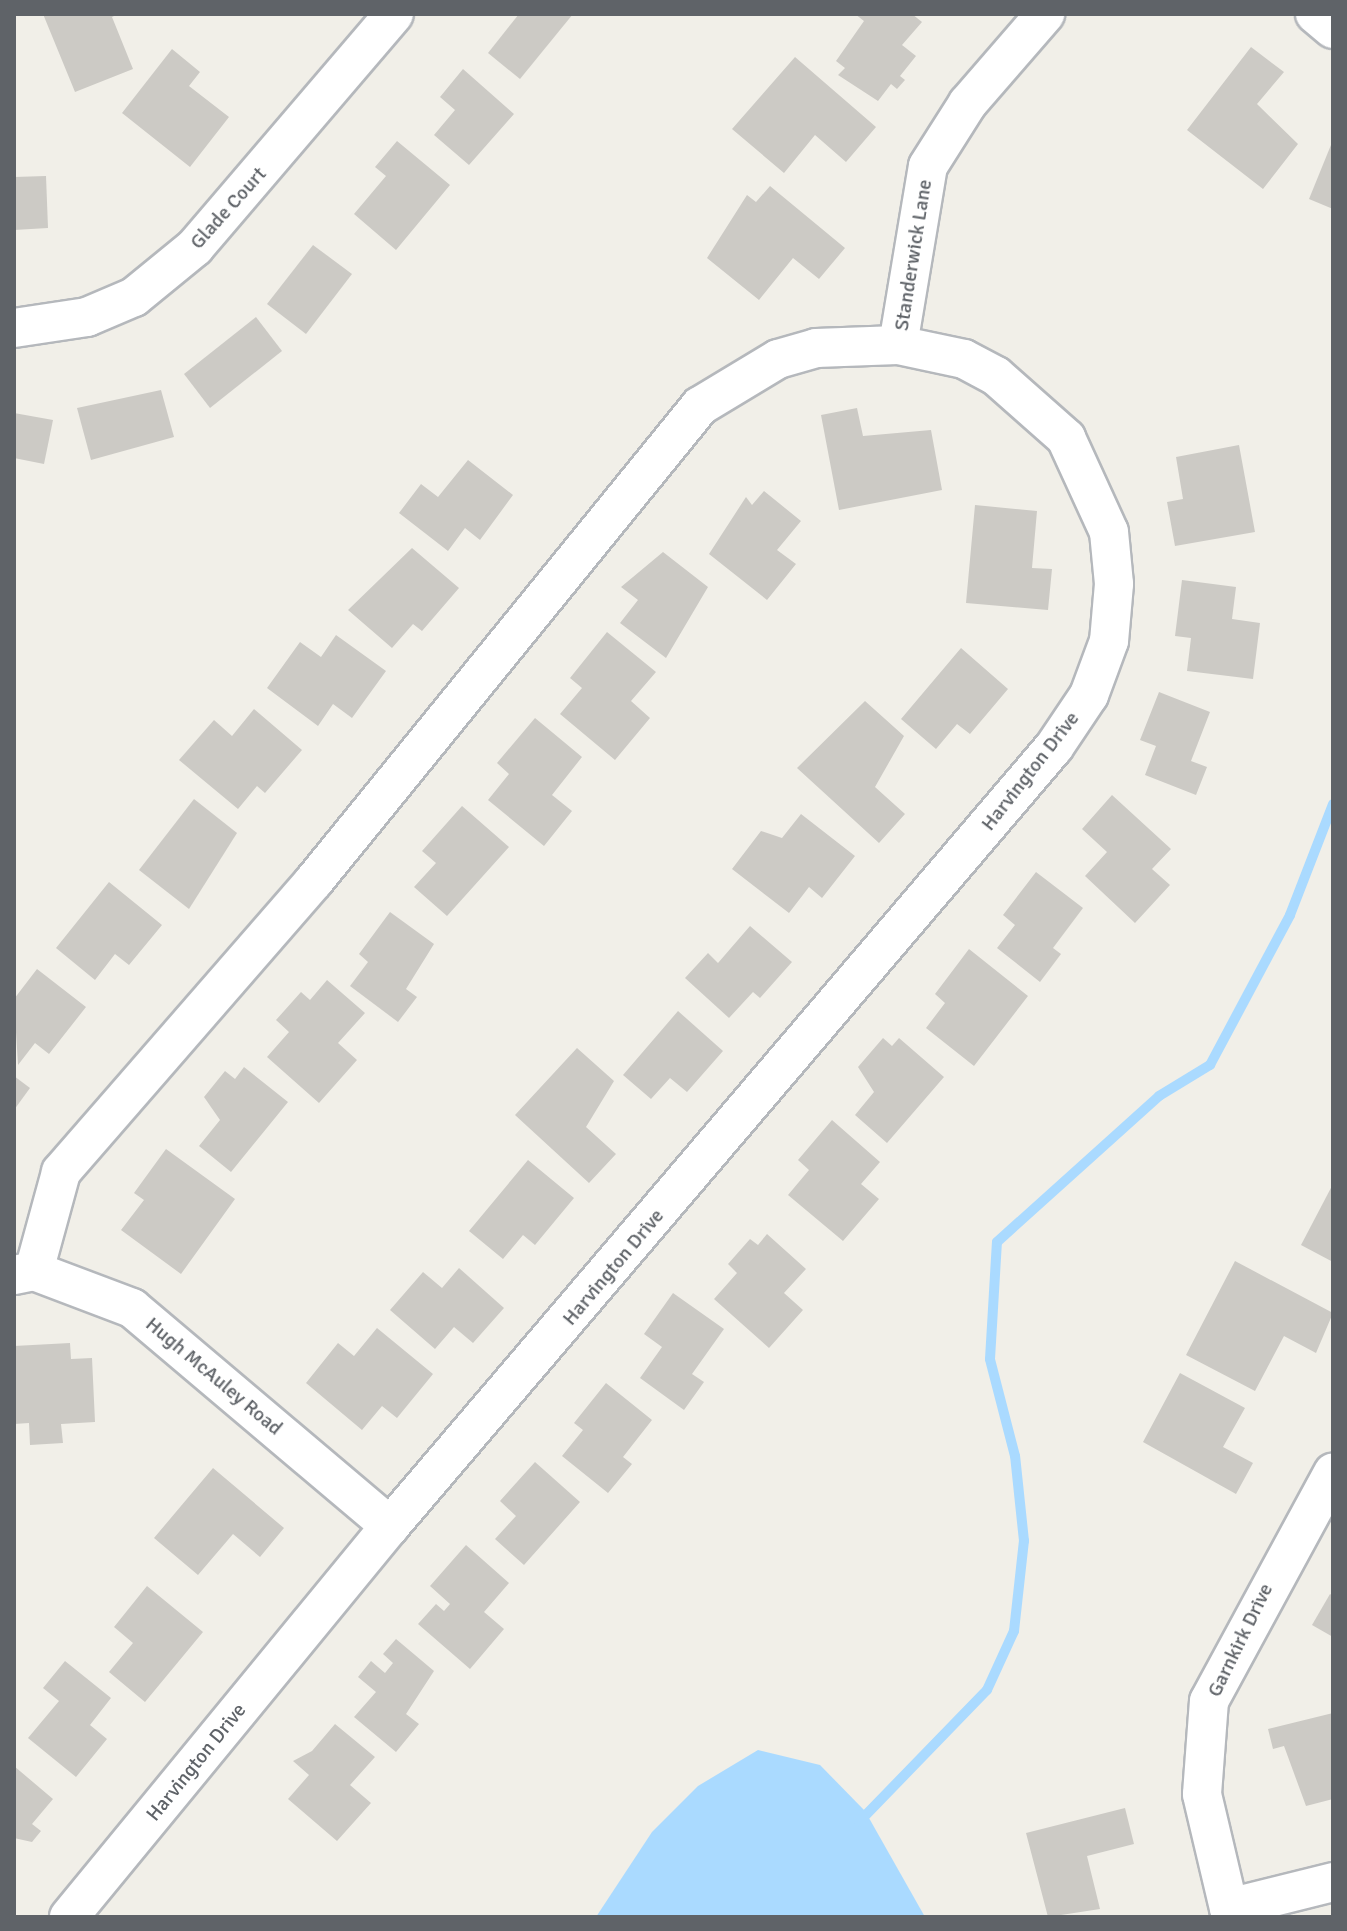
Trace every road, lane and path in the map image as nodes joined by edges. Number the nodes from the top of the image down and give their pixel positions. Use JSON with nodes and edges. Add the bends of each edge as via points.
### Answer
{"nodes":[{"id":1,"x":1045,"y":14,"type":"edge"},
{"id":2,"x":1315,"y":14,"type":"edge"},
{"id":3,"x":382,"y":18,"type":"edge"},
{"id":4,"x":1333,"y":29,"type":"edge"},
{"id":5,"x":14,"y":328,"type":"edge"},
{"id":6,"x":898,"y":345,"type":"junction"},
{"id":7,"x":24,"y":1273,"type":"edge"},
{"id":8,"x":1333,"y":1473,"type":"edge"},
{"id":9,"x":390,"y":1526,"type":"junction"},
{"id":10,"x":1333,"y":1882,"type":"edge"},
{"id":11,"x":1230,"y":1912,"type":"edge"},
{"id":12,"x":69,"y":1917,"type":"edge"}],
"edges":[{"from":1,"to":6,"type":"street","name":"Standerwick Lane","via":[[968,103],[928,166]]},
{"from":2,"to":4,"type":"street"},
{"from":3,"to":5,"type":"street","name":"Glade Court","via":[[195,247],[134,297],[87,317]]},
{"from":6,"to":7,"type":"street","name":"Harvington Drive","via":[[816,348],[778,359],[738,379],[669,437],[314,881],[61,1172]]},
{"from":6,"to":9,"type":"street","name":"Harvington Drive","via":[[940,352],[996,376],[1066,438],[1091,479],[1109,532],[1114,584],[1109,641],[1089,695],[1044,759]]},
{"from":7,"to":9,"type":"street","name":"Hugh McAuley Road","via":[[132,1308]]},
{"from":8,"to":11,"type":"street","name":"Garnkirk Drive","via":[[1209,1701],[1202,1794]]},
{"from":9,"to":12,"type":"street","name":"Harvington Drive"},
{"from":10,"to":11,"type":"street"}]}
